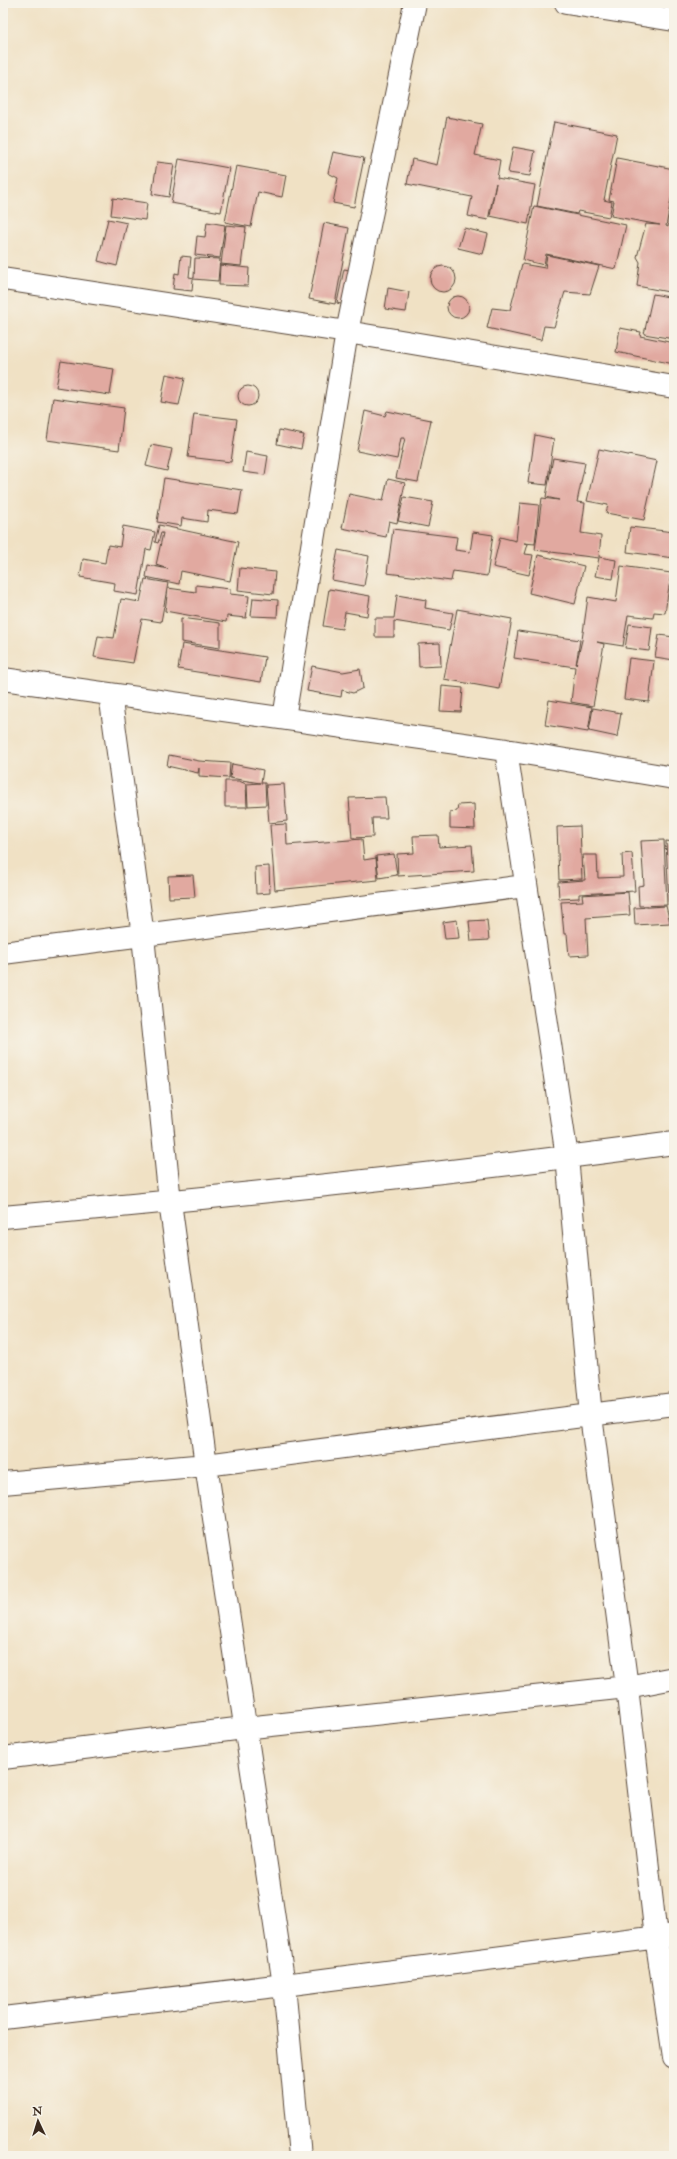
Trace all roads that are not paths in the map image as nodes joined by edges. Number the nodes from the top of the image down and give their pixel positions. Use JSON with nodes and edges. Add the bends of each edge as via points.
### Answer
{"nodes":[{"id":1,"x":415,"y":3,"type":"edge"},
{"id":2,"x":566,"y":3,"type":"edge"},
{"id":3,"x":674,"y":20,"type":"edge"},
{"id":4,"x":3,"y":279,"type":"edge"},
{"id":5,"x":347,"y":332,"type":"junction"},
{"id":6,"x":674,"y":387,"type":"edge"},
{"id":7,"x":3,"y":679,"type":"edge"},
{"id":8,"x":110,"y":694,"type":"junction"},
{"id":9,"x":284,"y":718,"type":"junction"},
{"id":10,"x":506,"y":750,"type":"junction"},
{"id":11,"x":674,"y":778,"type":"edge"},
{"id":12,"x":525,"y":886,"type":"junction"},
{"id":13,"x":143,"y":936,"type":"junction"},
{"id":14,"x":3,"y":953,"type":"edge"},
{"id":15,"x":674,"y":1143,"type":"edge"},
{"id":16,"x":567,"y":1157,"type":"junction"},
{"id":17,"x":170,"y":1202,"type":"junction"},
{"id":18,"x":3,"y":1217,"type":"edge"},
{"id":19,"x":674,"y":1404,"type":"edge"},
{"id":20,"x":591,"y":1416,"type":"junction"},
{"id":21,"x":206,"y":1465,"type":"junction"},
{"id":22,"x":3,"y":1483,"type":"edge"},
{"id":23,"x":674,"y":1678,"type":"edge"},
{"id":24,"x":626,"y":1687,"type":"junction"},
{"id":25,"x":244,"y":1728,"type":"junction"},
{"id":26,"x":3,"y":1758,"type":"edge"},
{"id":27,"x":665,"y":1936,"type":"edge"},
{"id":28,"x":284,"y":1985,"type":"junction"},
{"id":29,"x":3,"y":2018,"type":"edge"},
{"id":30,"x":674,"y":2057,"type":"edge"},
{"id":31,"x":300,"y":2156,"type":"edge"}],
"edges":[{"from":1,"to":5,"type":"street"},
{"from":2,"to":3,"type":"street"},
{"from":4,"to":5,"type":"street"},
{"from":5,"to":6,"type":"street"},
{"from":5,"to":9,"type":"street"},
{"from":7,"to":8,"type":"street"},
{"from":8,"to":9,"type":"street"},
{"from":8,"to":13,"type":"street"},
{"from":9,"to":10,"type":"street"},
{"from":10,"to":11,"type":"street"},
{"from":10,"to":12,"type":"street"},
{"from":12,"to":13,"type":"street"},
{"from":12,"to":16,"type":"street"},
{"from":13,"to":14,"type":"street"},
{"from":13,"to":17,"type":"street"},
{"from":15,"to":16,"type":"street"},
{"from":16,"to":17,"type":"street"},
{"from":16,"to":20,"type":"street"},
{"from":17,"to":18,"type":"street"},
{"from":17,"to":21,"type":"street"},
{"from":19,"to":20,"type":"street"},
{"from":20,"to":21,"type":"street"},
{"from":20,"to":24,"type":"street"},
{"from":21,"to":22,"type":"street"},
{"from":21,"to":25,"type":"street"},
{"from":23,"to":24,"type":"street"},
{"from":24,"to":25,"type":"street"},
{"from":24,"to":27,"type":"street"},
{"from":25,"to":26,"type":"street"},
{"from":25,"to":28,"type":"street"},
{"from":27,"to":28,"type":"street"},
{"from":27,"to":30,"type":"street"},
{"from":28,"to":29,"type":"street"},
{"from":28,"to":31,"type":"street"}]}
